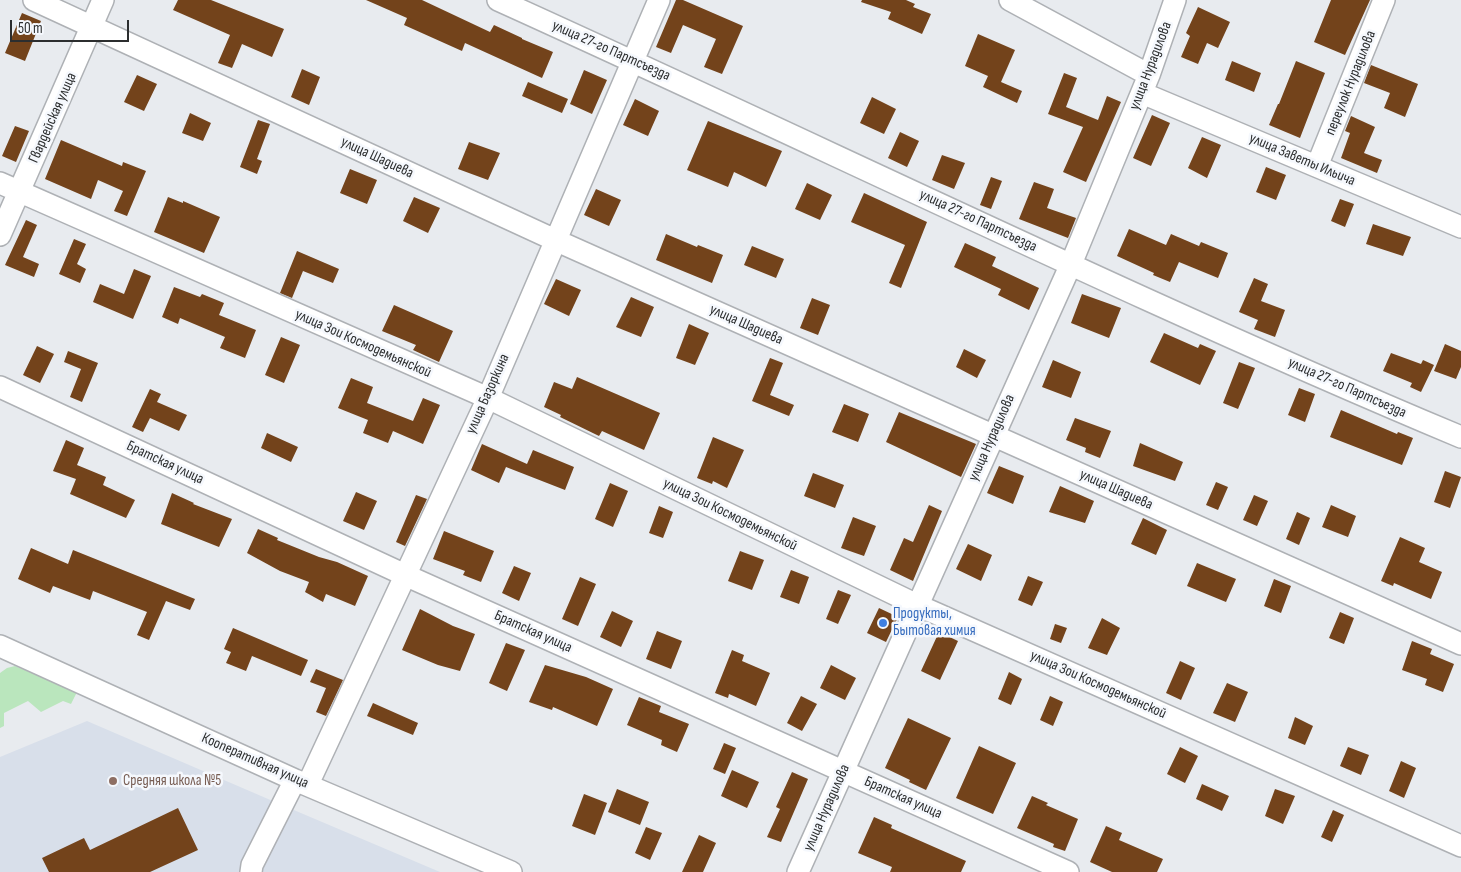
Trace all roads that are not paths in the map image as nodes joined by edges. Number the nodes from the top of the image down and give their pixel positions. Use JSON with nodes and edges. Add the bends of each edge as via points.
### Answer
{"nodes":[{"id":1,"x":34,"y":0,"type":"edge"},
{"id":2,"x":104,"y":0,"type":"edge"},
{"id":3,"x":498,"y":0,"type":"edge"},
{"id":4,"x":659,"y":0,"type":"edge"},
{"id":5,"x":1010,"y":0,"type":"edge"},
{"id":6,"x":1175,"y":0,"type":"edge"},
{"id":7,"x":1384,"y":0,"type":"edge"},
{"id":8,"x":93,"y":27,"type":"junction"},
{"id":9,"x":632,"y":61,"type":"junction"},
{"id":10,"x":1146,"y":84,"type":"junction"},
{"id":11,"x":1317,"y":166,"type":"junction"},
{"id":12,"x":0,"y":183,"type":"edge"},
{"id":13,"x":19,"y":192,"type":"junction"},
{"id":14,"x":1461,"y":227,"type":"edge"},
{"id":15,"x":0,"y":235,"type":"edge"},
{"id":16,"x":555,"y":240,"type":"junction"},
{"id":17,"x":1071,"y":264,"type":"junction"},
{"id":18,"x":0,"y":387,"type":"edge"},
{"id":19,"x":488,"y":398,"type":"junction"},
{"id":20,"x":993,"y":436,"type":"junction"},
{"id":21,"x":1461,"y":438,"type":"edge"},
{"id":22,"x":406,"y":575,"type":"junction"},
{"id":23,"x":918,"y":605,"type":"junction"},
{"id":24,"x":1461,"y":644,"type":"edge"},
{"id":25,"x":0,"y":646,"type":"edge"},
{"id":26,"x":843,"y":771,"type":"junction"},
{"id":27,"x":302,"y":782,"type":"junction"},
{"id":28,"x":1461,"y":846,"type":"edge"},
{"id":29,"x":251,"y":872,"type":"edge"},
{"id":30,"x":511,"y":872,"type":"edge"},
{"id":31,"x":798,"y":872,"type":"edge"},
{"id":32,"x":1068,"y":872,"type":"edge"}],
"edges":[{"from":1,"to":8,"type":"street","name":"улица Шадиева"},
{"from":2,"to":8,"type":"street","name":"Гвардейская улица"},
{"from":3,"to":9,"type":"street","name":"улица 27-го Партсъезда"},
{"from":4,"to":9,"type":"street","name":"улица Базоркина"},
{"from":5,"to":10,"type":"street","name":"улица Заветы Ильича"},
{"from":6,"to":10,"type":"street","name":"улица Нурадилова"},
{"from":7,"to":11,"type":"street","name":"переулок Нурадилова"},
{"from":8,"to":13,"type":"street","name":"Гвардейская улица"},
{"from":8,"to":16,"type":"street","name":"улица Шадиева"},
{"from":9,"to":16,"type":"street","name":"улица Базоркина"},
{"from":9,"to":17,"type":"street","name":"улица 27-го Партсъезда"},
{"from":10,"to":11,"type":"street","name":"улица Заветы Ильича"},
{"from":10,"to":17,"type":"street","name":"улица Нурадилова"},
{"from":11,"to":14,"type":"street","name":"улица Заветы Ильича"},
{"from":12,"to":13,"type":"street","name":"улица Зои Космодемьянской"},
{"from":13,"to":15,"type":"street","name":"Гвардейская улица"},
{"from":13,"to":19,"type":"street","name":"улица Зои Космодемьянской"},
{"from":16,"to":19,"type":"street","name":"улица Базоркина"},
{"from":16,"to":20,"type":"street","name":"улица Шадиева"},
{"from":17,"to":20,"type":"street","name":"улица Нурадилова"},
{"from":17,"to":21,"type":"street","name":"улица 27-го Партсъезда"},
{"from":18,"to":22,"type":"street","name":"Братская улица"},
{"from":19,"to":22,"type":"street","name":"улица Базоркина"},
{"from":19,"to":23,"type":"street","name":"улица Зои Космодемьянской"},
{"from":20,"to":23,"type":"street","name":"улица Нурадилова"},
{"from":20,"to":24,"type":"street","name":"улица Шадиева"},
{"from":22,"to":26,"type":"street","name":"Братская улица"},
{"from":22,"to":27,"type":"street","name":"улица Базоркина"},
{"from":23,"to":26,"type":"street","name":"улица Нурадилова"},
{"from":23,"to":28,"type":"street","name":"улица Зои Космодемьянской"},
{"from":25,"to":27,"type":"street","name":"Кооперативная улица"},
{"from":26,"to":31,"type":"street","name":"улица Нурадилова"},
{"from":26,"to":32,"type":"street","name":"Братская улица"},
{"from":27,"to":29,"type":"street","name":"улица Базоркина","via":[[252,865]]},
{"from":27,"to":30,"type":"street","name":"Кооперативная улица"}]}
